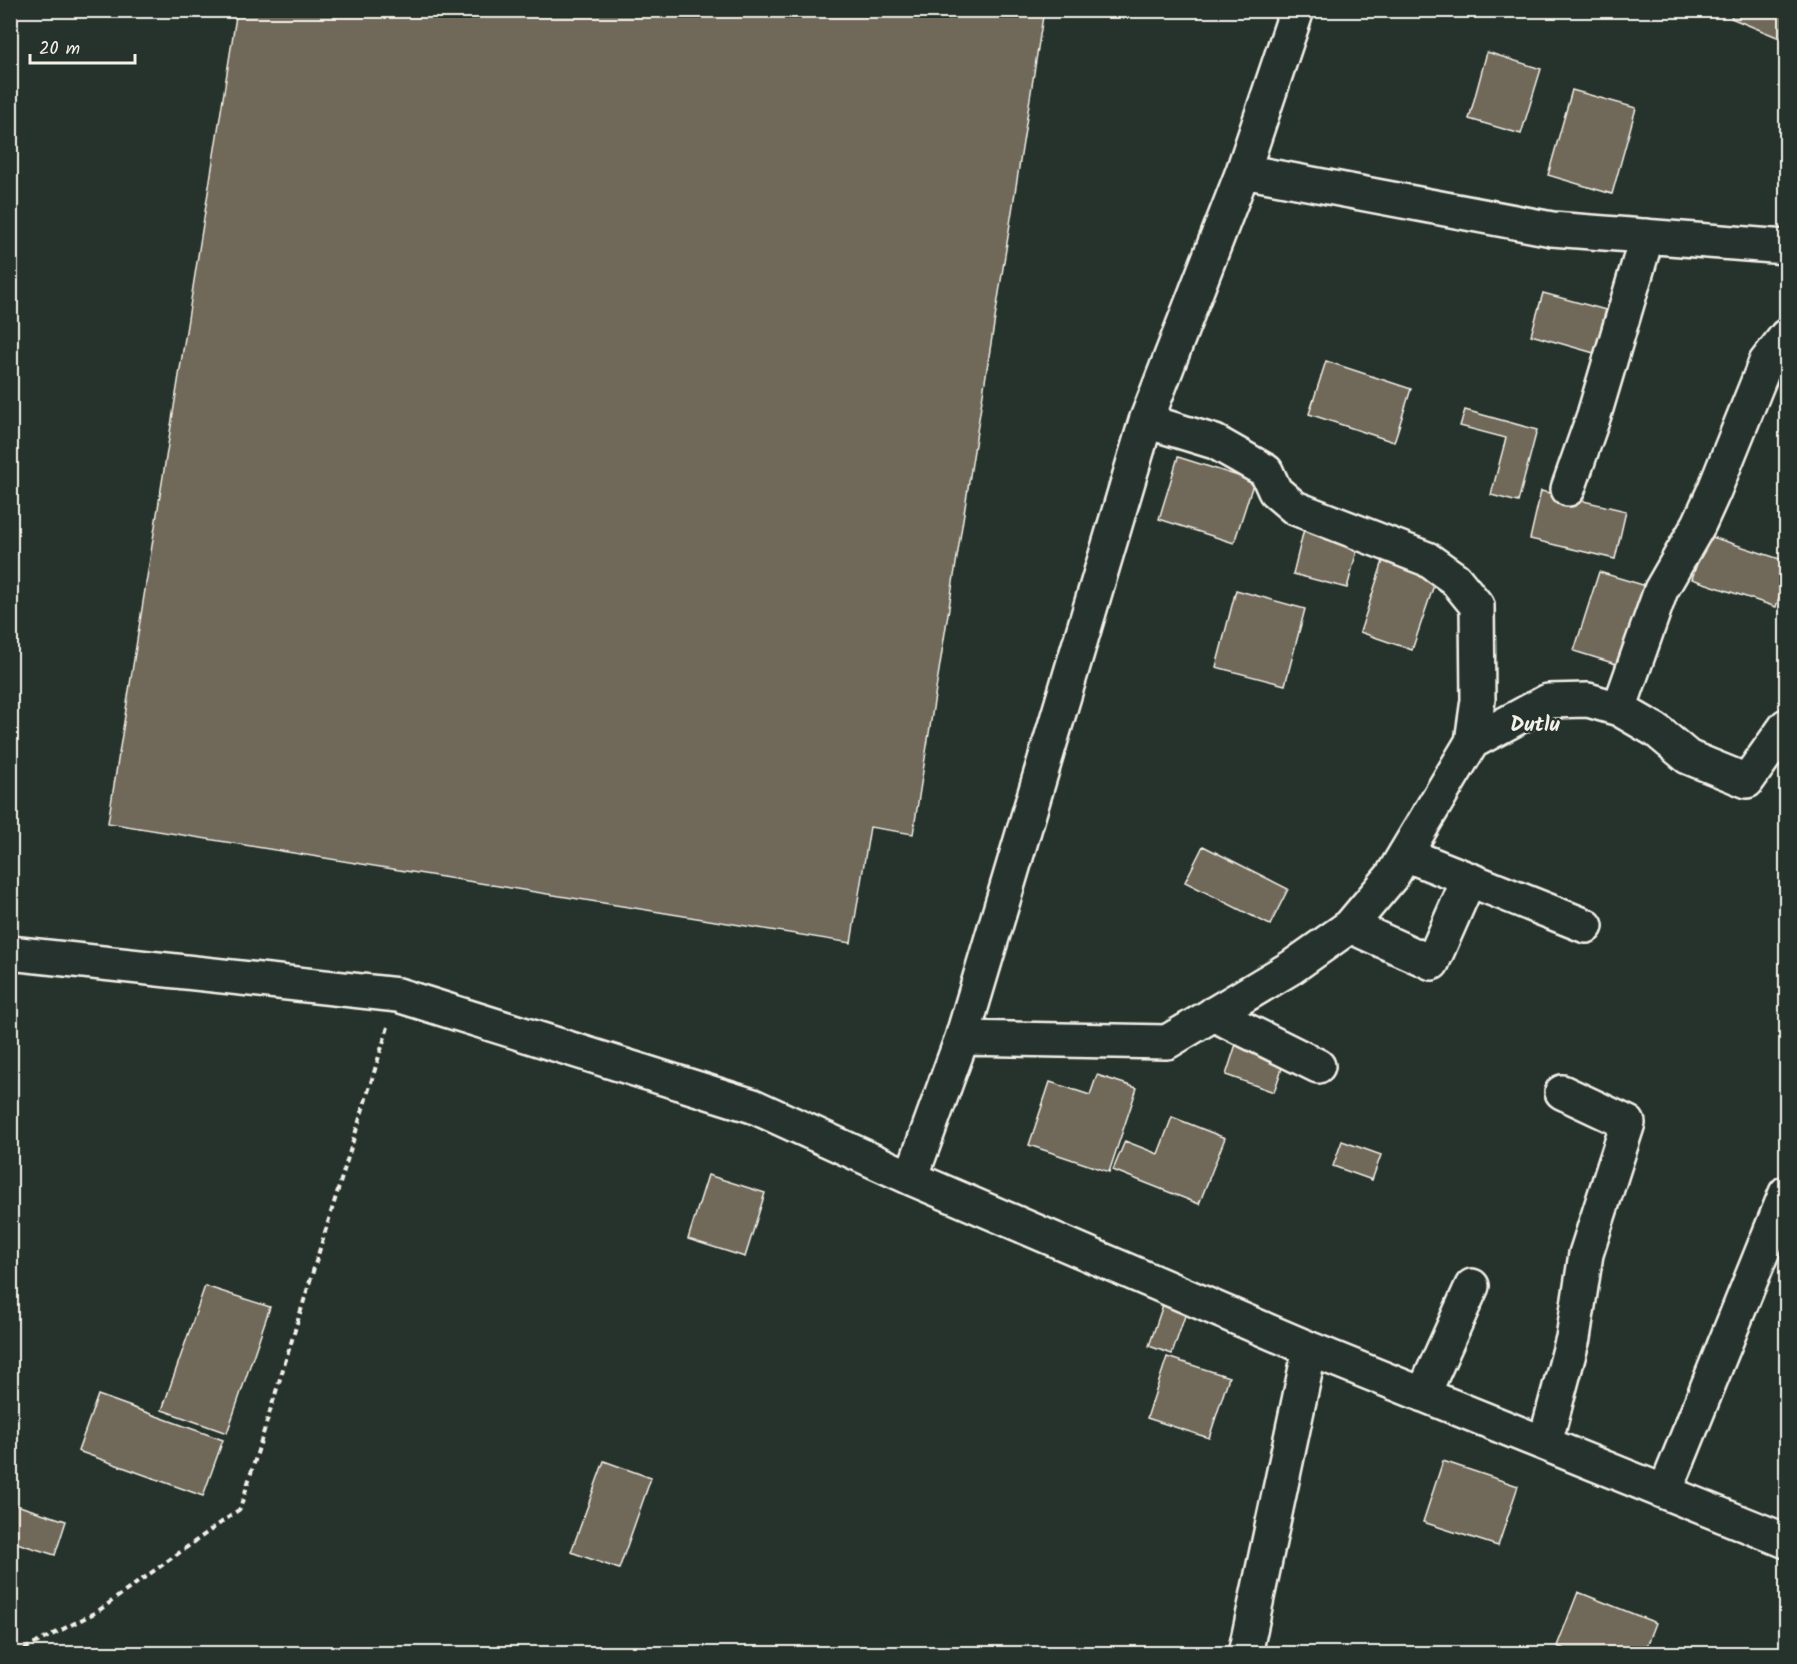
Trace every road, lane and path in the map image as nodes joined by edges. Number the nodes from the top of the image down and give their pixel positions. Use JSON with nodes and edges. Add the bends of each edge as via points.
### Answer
{"nodes":[{"id":1,"x":1297,"y":10,"type":"edge"},
{"id":2,"x":1243,"y":171,"type":"junction"},
{"id":3,"x":1647,"y":236,"type":"junction"},
{"id":4,"x":1786,"y":247,"type":"edge"},
{"id":5,"x":1786,"y":336,"type":"edge"},
{"id":6,"x":1146,"y":421,"type":"junction"},
{"id":7,"x":1569,"y":489,"type":"dead end"},
{"id":8,"x":1619,"y":709,"type":"junction"},
{"id":9,"x":1786,"y":726,"type":"edge"},
{"id":10,"x":1472,"y":742,"type":"junction"},
{"id":11,"x":1405,"y":854,"type":"junction"},
{"id":12,"x":1469,"y":879,"type":"junction"},
{"id":13,"x":1350,"y":926,"type":"junction"},
{"id":14,"x":1586,"y":926,"type":"dead end"},
{"id":15,"x":10,"y":953,"type":"edge"},
{"id":16,"x":398,"y":995,"type":"junction"},
{"id":17,"x":1213,"y":1014,"type":"junction"},
{"id":18,"x":962,"y":1038,"type":"junction"},
{"id":19,"x":1318,"y":1065,"type":"dead end"},
{"id":20,"x":1562,"y":1092,"type":"dead end"},
{"id":21,"x":911,"y":1178,"type":"junction"},
{"id":22,"x":1786,"y":1193,"type":"edge"},
{"id":23,"x":1472,"y":1286,"type":"dead end"},
{"id":24,"x":1310,"y":1349,"type":"junction"},
{"id":25,"x":1423,"y":1395,"type":"junction"},
{"id":26,"x":1545,"y":1443,"type":"junction"},
{"id":27,"x":1665,"y":1492,"type":"junction"},
{"id":28,"x":1786,"y":1541,"type":"edge"},
{"id":29,"x":15,"y":1653,"type":"edge"},
{"id":30,"x":1245,"y":1653,"type":"edge"}],
"edges":[{"from":1,"to":2,"type":"street"},
{"from":2,"to":3,"type":"street","via":[[1552,229]]},
{"from":2,"to":6,"type":"street"},
{"from":3,"to":4,"type":"street"},
{"from":3,"to":7,"type":"street"},
{"from":5,"to":8,"type":"street","via":[[1766,362],[1714,491],[1661,590]]},
{"from":6,"to":10,"type":"street","via":[[1215,442],[1266,471],[1275,491],[1295,508],[1427,559],[1455,579],[1477,606],[1478,700]]},
{"from":6,"to":18,"type":"street"},
{"from":8,"to":9,"type":"street","via":[[1657,731],[1688,757],[1747,781]]},
{"from":8,"to":10,"type":"street","via":[[1588,700],[1548,701]]},
{"from":10,"to":11,"type":"street"},
{"from":11,"to":12,"type":"street"},
{"from":11,"to":13,"type":"street","via":[[1392,876]]},
{"from":12,"to":13,"type":"street","via":[[1432,963]]},
{"from":12,"to":14,"type":"street"},
{"from":13,"to":17,"type":"street","via":[[1292,967]]},
{"from":15,"to":16,"type":"street"},
{"from":16,"to":21,"type":"street","via":[[753,1106]]},
{"from":16,"to":29,"type":"path","via":[[240,1509],[98,1611]]},
{"from":17,"to":18,"type":"street","via":[[1167,1042]]},
{"from":17,"to":19,"type":"street"},
{"from":18,"to":21,"type":"street"},
{"from":20,"to":26,"type":"street","via":[[1628,1123],[1586,1254],[1573,1338]]},
{"from":21,"to":24,"type":"street"},
{"from":22,"to":27,"type":"street"},
{"from":23,"to":25,"type":"street"},
{"from":24,"to":25,"type":"street"},
{"from":24,"to":30,"type":"street"},
{"from":25,"to":26,"type":"street"},
{"from":26,"to":27,"type":"street"},
{"from":27,"to":28,"type":"street"}]}
